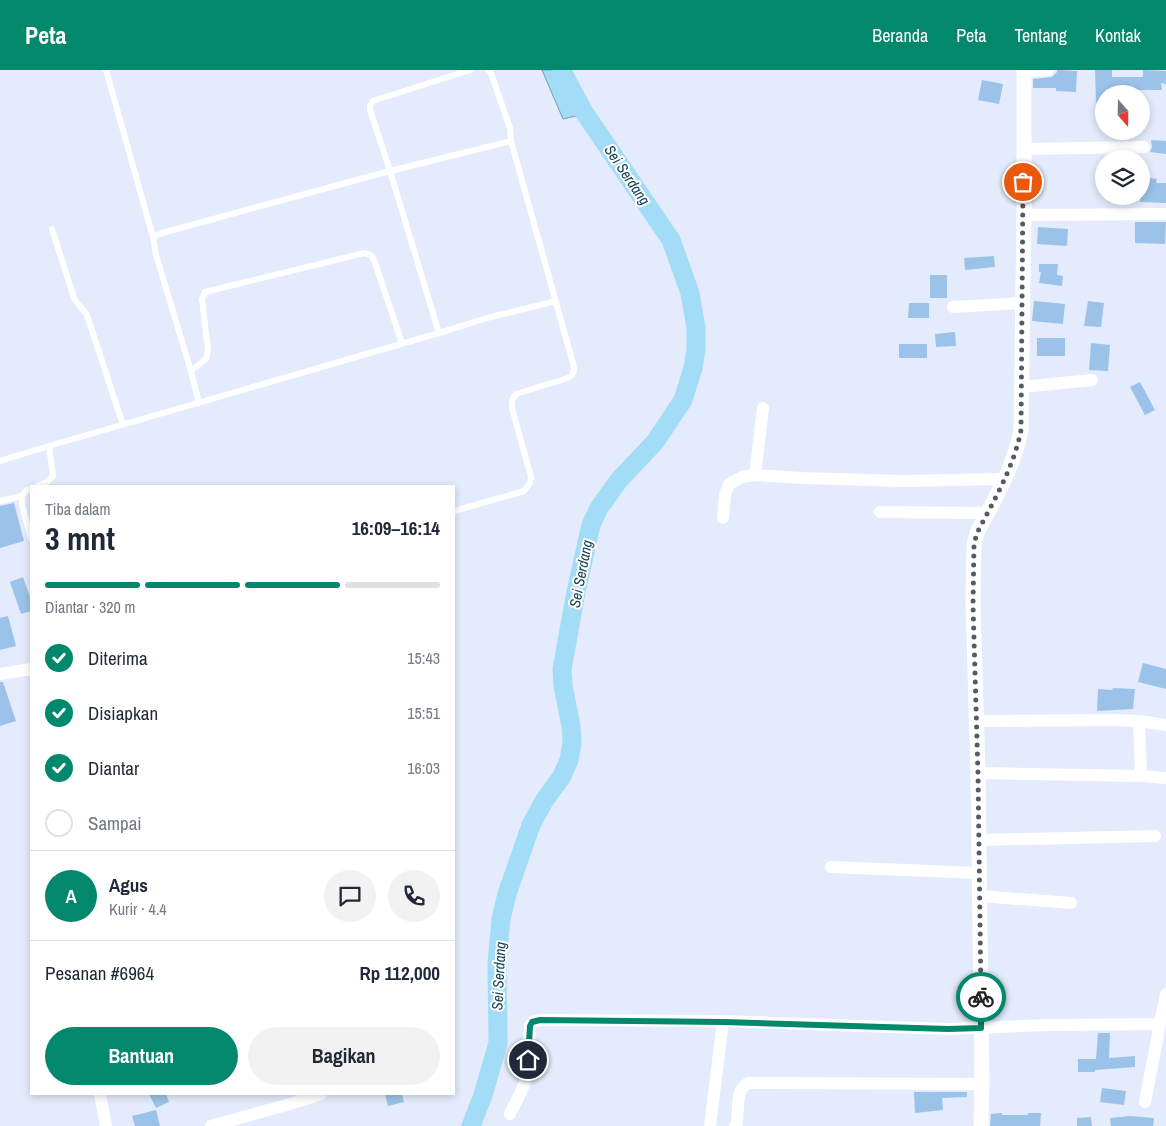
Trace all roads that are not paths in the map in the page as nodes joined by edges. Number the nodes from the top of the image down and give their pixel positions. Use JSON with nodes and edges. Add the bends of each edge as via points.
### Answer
{"nodes":[{"id":1,"x":106,"y":70,"type":"edge"},
{"id":2,"x":470,"y":70,"type":"edge"},
{"id":3,"x":488,"y":70,"type":"edge"},
{"id":4,"x":1024,"y":70,"type":"edge"},
{"id":5,"x":1048,"y":70,"type":"edge"},
{"id":6,"x":511,"y":141,"type":"junction"},
{"id":7,"x":1144,"y":147,"type":"dead end"},
{"id":8,"x":1023,"y":149,"type":"junction"},
{"id":9,"x":390,"y":171,"type":"junction"},
{"id":10,"x":1166,"y":214,"type":"edge"},
{"id":11,"x":1024,"y":215,"type":"junction"},
{"id":12,"x":52,"y":229,"type":"dead end"},
{"id":13,"x":153,"y":237,"type":"junction"},
{"id":14,"x":556,"y":301,"type":"junction"},
{"id":15,"x":1022,"y":303,"type":"junction"},
{"id":16,"x":953,"y":307,"type":"dead end"},
{"id":17,"x":439,"y":333,"type":"junction"},
{"id":18,"x":402,"y":343,"type":"junction"},
{"id":19,"x":191,"y":371,"type":"junction"},
{"id":20,"x":1092,"y":380,"type":"dead end"},
{"id":21,"x":1022,"y":387,"type":"junction"},
{"id":22,"x":199,"y":403,"type":"junction"},
{"id":23,"x":763,"y":408,"type":"dead end"},
{"id":24,"x":123,"y":424,"type":"junction"},
{"id":25,"x":49,"y":446,"type":"junction"},
{"id":26,"x":0,"y":461,"type":"edge"},
{"id":27,"x":755,"y":475,"type":"junction"},
{"id":28,"x":1004,"y":479,"type":"junction"},
{"id":29,"x":40,"y":485,"type":"edge"},
{"id":30,"x":30,"y":489,"type":"edge"},
{"id":31,"x":22,"y":496,"type":"junction"},
{"id":32,"x":0,"y":501,"type":"edge"},
{"id":33,"x":455,"y":511,"type":"edge"},
{"id":34,"x":880,"y":512,"type":"dead end"},
{"id":35,"x":987,"y":513,"type":"junction"},
{"id":36,"x":723,"y":518,"type":"dead end"},
{"id":37,"x":30,"y":535,"type":"edge"},
{"id":38,"x":30,"y":671,"type":"edge"},
{"id":39,"x":0,"y":674,"type":"edge"},
{"id":40,"x":976,"y":721,"type":"junction"},
{"id":41,"x":1139,"y":722,"type":"junction"},
{"id":42,"x":1166,"y":725,"type":"edge"},
{"id":43,"x":978,"y":774,"type":"junction"},
{"id":44,"x":1141,"y":776,"type":"junction"},
{"id":45,"x":1166,"y":778,"type":"edge"},
{"id":46,"x":1155,"y":836,"type":"dead end"},
{"id":47,"x":979,"y":840,"type":"junction"},
{"id":48,"x":831,"y":867,"type":"dead end"},
{"id":49,"x":979,"y":873,"type":"junction"},
{"id":50,"x":980,"y":896,"type":"junction"},
{"id":51,"x":1071,"y":903,"type":"dead end"},
{"id":52,"x":1166,"y":994,"type":"edge"},
{"id":53,"x":723,"y":1022,"type":"junction"},
{"id":54,"x":1160,"y":1024,"type":"junction"},
{"id":55,"x":981,"y":1028,"type":"junction"},
{"id":56,"x":982,"y":1084,"type":"junction"},
{"id":57,"x":100,"y":1095,"type":"edge"},
{"id":58,"x":318,"y":1095,"type":"edge"},
{"id":59,"x":1145,"y":1102,"type":"dead end"},
{"id":60,"x":510,"y":1114,"type":"dead end"},
{"id":61,"x":106,"y":1126,"type":"edge"},
{"id":62,"x":211,"y":1126,"type":"edge"},
{"id":63,"x":714,"y":1126,"type":"edge"},
{"id":64,"x":735,"y":1126,"type":"edge"},
{"id":65,"x":981,"y":1126,"type":"edge"}],
"edges":[{"from":1,"to":13,"type":"lane"},
{"from":2,"to":9,"type":"lane","via":[[371,103],[370,110]]},
{"from":3,"to":6,"type":"lane","via":[[510,128]]},
{"from":4,"to":5,"type":"street"},
{"from":4,"to":8,"type":"street"},
{"from":6,"to":9,"type":"lane"},
{"from":6,"to":14,"type":"lane"},
{"from":7,"to":8,"type":"street"},
{"from":8,"to":11,"type":"street"},
{"from":9,"to":13,"type":"lane"},
{"from":9,"to":17,"type":"lane"},
{"from":10,"to":11,"type":"street"},
{"from":11,"to":15,"type":"street"},
{"from":12,"to":24,"type":"lane","via":[[74,298],[87,315]]},
{"from":13,"to":19,"type":"lane"},
{"from":14,"to":17,"type":"lane"},
{"from":14,"to":33,"type":"lane","via":[[574,367],[573,375],[516,394],[512,400],[530,484],[524,491]]},
{"from":15,"to":16,"type":"street"},
{"from":15,"to":21,"type":"street"},
{"from":17,"to":18,"type":"lane"},
{"from":18,"to":19,"type":"lane","via":[[374,260],[364,253],[204,292],[208,350],[206,358]]},
{"from":18,"to":22,"type":"lane"},
{"from":19,"to":22,"type":"lane"},
{"from":20,"to":21,"type":"street"},
{"from":21,"to":28,"type":"street","via":[[1018,448]]},
{"from":22,"to":24,"type":"lane"},
{"from":23,"to":27,"type":"street"},
{"from":24,"to":25,"type":"lane"},
{"from":25,"to":26,"type":"lane"},
{"from":25,"to":29,"type":"lane","via":[[53,476]]},
{"from":27,"to":28,"type":"street","via":[[892,480]]},
{"from":27,"to":36,"type":"street","via":[[729,484]]},
{"from":28,"to":35,"type":"street"},
{"from":30,"to":31,"type":"lane"},
{"from":31,"to":32,"type":"lane"},
{"from":31,"to":37,"type":"lane"},
{"from":34,"to":35,"type":"street"},
{"from":35,"to":40,"type":"street","via":[[974,544]]},
{"from":38,"to":39,"type":"street"},
{"from":40,"to":41,"type":"street"},
{"from":40,"to":43,"type":"street"},
{"from":41,"to":42,"type":"street"},
{"from":41,"to":44,"type":"street"},
{"from":43,"to":44,"type":"street"},
{"from":43,"to":47,"type":"street"},
{"from":44,"to":45,"type":"street"},
{"from":46,"to":47,"type":"street"},
{"from":47,"to":49,"type":"street"},
{"from":48,"to":49,"type":"street"},
{"from":49,"to":50,"type":"street"},
{"from":50,"to":51,"type":"street"},
{"from":50,"to":55,"type":"street"},
{"from":52,"to":54,"type":"street"},
{"from":53,"to":55,"type":"street"},
{"from":53,"to":60,"type":"street","via":[[532,1022],[526,1083]]},
{"from":53,"to":63,"type":"street"},
{"from":54,"to":55,"type":"street"},
{"from":54,"to":59,"type":"street"},
{"from":55,"to":56,"type":"street"},
{"from":56,"to":64,"type":"street","via":[[748,1083],[739,1092]]},
{"from":56,"to":65,"type":"street"},
{"from":57,"to":61,"type":"street"},
{"from":58,"to":62,"type":"street"}]}
